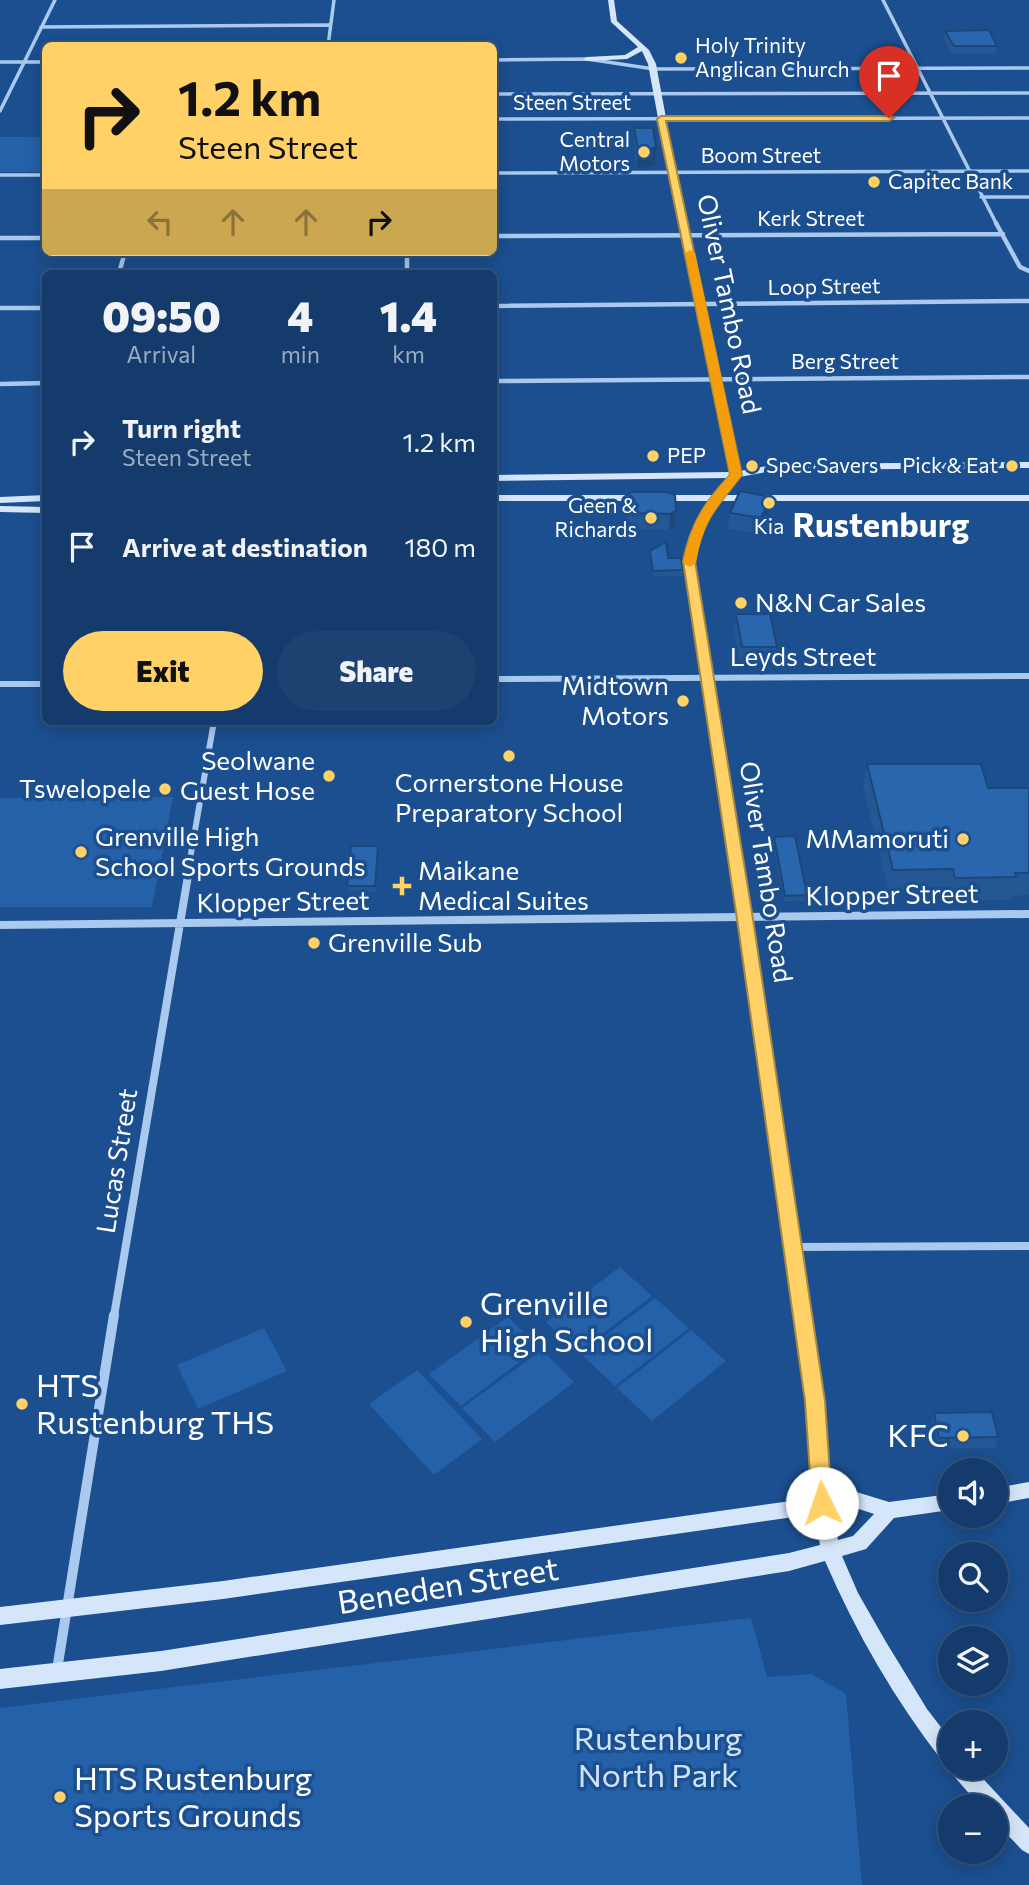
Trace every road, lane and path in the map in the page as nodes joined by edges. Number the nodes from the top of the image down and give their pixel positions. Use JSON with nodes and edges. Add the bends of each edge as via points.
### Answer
{"nodes":[{"id":1,"x":55,"y":0,"type":"edge"},
{"id":2,"x":334,"y":0,"type":"edge"},
{"id":3,"x":611,"y":0,"type":"edge"},
{"id":4,"x":883,"y":0,"type":"edge"},
{"id":5,"x":329,"y":25,"type":"junction"},
{"id":6,"x":41,"y":26,"type":"junction"},
{"id":7,"x":328,"y":42,"type":"edge"},
{"id":8,"x":643,"y":47,"type":"junction"},
{"id":9,"x":587,"y":59,"type":"junction"},
{"id":10,"x":497,"y":60,"type":"edge"},
{"id":11,"x":0,"y":62,"type":"edge"},
{"id":12,"x":24,"y":62,"type":"junction"},
{"id":13,"x":42,"y":62,"type":"edge"},
{"id":14,"x":1029,"y":68,"type":"edge"},
{"id":15,"x":654,"y":69,"type":"junction"},
{"id":16,"x":918,"y":69,"type":"junction"},
{"id":17,"x":931,"y":93,"type":"junction"},
{"id":18,"x":1029,"y":93,"type":"edge"},
{"id":19,"x":497,"y":94,"type":"edge"},
{"id":20,"x":657,"y":94,"type":"junction"},
{"id":21,"x":0,"y":111,"type":"edge"},
{"id":22,"x":942,"y":118,"type":"junction"},
{"id":23,"x":1029,"y":118,"type":"edge"},
{"id":24,"x":497,"y":119,"type":"edge"},
{"id":25,"x":661,"y":119,"type":"junction"},
{"id":26,"x":968,"y":171,"type":"junction"},
{"id":27,"x":1029,"y":171,"type":"edge"},
{"id":28,"x":672,"y":172,"type":"junction"},
{"id":29,"x":497,"y":173,"type":"edge"},
{"id":30,"x":0,"y":175,"type":"edge"},
{"id":31,"x":42,"y":175,"type":"edge"},
{"id":32,"x":981,"y":197,"type":"junction"},
{"id":33,"x":1029,"y":197,"type":"edge"},
{"id":34,"x":1003,"y":234,"type":"junction"},
{"id":35,"x":687,"y":235,"type":"junction"},
{"id":36,"x":497,"y":236,"type":"edge"},
{"id":37,"x":0,"y":238,"type":"edge"},
{"id":38,"x":42,"y":238,"type":"edge"},
{"id":39,"x":1029,"y":271,"type":"edge"},
{"id":40,"x":1029,"y":301,"type":"edge"},
{"id":41,"x":699,"y":304,"type":"junction"},
{"id":42,"x":497,"y":306,"type":"edge"},
{"id":43,"x":0,"y":308,"type":"edge"},
{"id":44,"x":42,"y":308,"type":"edge"},
{"id":45,"x":1029,"y":377,"type":"edge"},
{"id":46,"x":715,"y":379,"type":"junction"},
{"id":47,"x":497,"y":382,"type":"edge"},
{"id":48,"x":42,"y":383,"type":"edge"},
{"id":49,"x":0,"y":384,"type":"edge"},
{"id":50,"x":1029,"y":465,"type":"edge"},
{"id":51,"x":736,"y":475,"type":"junction"},
{"id":52,"x":497,"y":478,"type":"edge"},
{"id":53,"x":714,"y":496,"type":"junction"},
{"id":54,"x":42,"y":498,"type":"edge"},
{"id":55,"x":497,"y":498,"type":"edge"},
{"id":56,"x":1029,"y":498,"type":"edge"},
{"id":57,"x":0,"y":500,"type":"edge"},
{"id":58,"x":0,"y":509,"type":"edge"},
{"id":59,"x":42,"y":510,"type":"edge"},
{"id":60,"x":1029,"y":676,"type":"edge"},
{"id":61,"x":708,"y":677,"type":"junction"},
{"id":62,"x":497,"y":679,"type":"edge"},
{"id":63,"x":0,"y":684,"type":"edge"},
{"id":64,"x":42,"y":684,"type":"edge"},
{"id":65,"x":213,"y":725,"type":"edge"},
{"id":66,"x":1029,"y":914,"type":"edge"},
{"id":67,"x":745,"y":919,"type":"junction"},
{"id":68,"x":178,"y":924,"type":"junction"},
{"id":69,"x":0,"y":925,"type":"edge"},
{"id":70,"x":1029,"y":1246,"type":"edge"},
{"id":71,"x":792,"y":1247,"type":"junction"},
{"id":72,"x":1029,"y":1490,"type":"edge"},
{"id":73,"x":1008,"y":1494,"type":"edge"},
{"id":74,"x":822,"y":1503,"type":"junction"},
{"id":75,"x":938,"y":1504,"type":"edge"},
{"id":76,"x":889,"y":1510,"type":"junction"},
{"id":77,"x":831,"y":1552,"type":"junction"},
{"id":78,"x":65,"y":1609,"type":"junction"},
{"id":79,"x":0,"y":1616,"type":"edge"},
{"id":80,"x":56,"y":1674,"type":"junction"},
{"id":81,"x":0,"y":1679,"type":"edge"},
{"id":82,"x":938,"y":1739,"type":"edge"},
{"id":83,"x":971,"y":1780,"type":"edge"},
{"id":84,"x":983,"y":1794,"type":"edge"},
{"id":85,"x":1008,"y":1821,"type":"edge"},
{"id":86,"x":1029,"y":1843,"type":"edge"}],
"edges":[{"from":1,"to":6,"type":"street"},
{"from":2,"to":5,"type":"street"},
{"from":3,"to":8,"type":"main road","name":"Oliver Tambo Road","via":[[616,25]]},
{"from":4,"to":16,"type":"street"},
{"from":5,"to":6,"type":"street"},
{"from":5,"to":7,"type":"street"},
{"from":6,"to":12,"type":"street"},
{"from":8,"to":9,"type":"main road","via":[[627,57]]},
{"from":8,"to":15,"type":"main road","name":"Oliver Tambo Road"},
{"from":9,"to":10,"type":"street"},
{"from":9,"to":15,"type":"street"},
{"from":11,"to":12,"type":"street"},
{"from":12,"to":13,"type":"street"},
{"from":12,"to":21,"type":"street"},
{"from":14,"to":16,"type":"street"},
{"from":15,"to":16,"type":"street"},
{"from":15,"to":20,"type":"main road","name":"Oliver Tambo Road"},
{"from":16,"to":17,"type":"street"},
{"from":17,"to":18,"type":"street"},
{"from":17,"to":20,"type":"street"},
{"from":17,"to":22,"type":"street"},
{"from":19,"to":20,"type":"street"},
{"from":20,"to":25,"type":"main road","name":"Oliver Tambo Road"},
{"from":22,"to":23,"type":"street","name":"Steen Street"},
{"from":22,"to":25,"type":"street","name":"Steen Street"},
{"from":22,"to":26,"type":"street"},
{"from":24,"to":25,"type":"street","name":"Steen Street"},
{"from":25,"to":28,"type":"main road","name":"Oliver Tambo Road"},
{"from":26,"to":27,"type":"street","name":"Boom Street"},
{"from":26,"to":28,"type":"street","name":"Boom Street"},
{"from":26,"to":32,"type":"street"},
{"from":28,"to":29,"type":"street","name":"Boom Street"},
{"from":28,"to":35,"type":"main road","name":"Oliver Tambo Road"},
{"from":30,"to":31,"type":"street"},
{"from":32,"to":33,"type":"street"},
{"from":32,"to":34,"type":"street"},
{"from":34,"to":35,"type":"street","name":"Kerk Street"},
{"from":34,"to":39,"type":"street","via":[[1020,268]]},
{"from":35,"to":36,"type":"street","name":"Kerk Street"},
{"from":35,"to":41,"type":"main road","name":"Oliver Tambo Road"},
{"from":37,"to":38,"type":"street"},
{"from":40,"to":41,"type":"street","name":"Loop Street"},
{"from":41,"to":42,"type":"street","name":"Loop Street"},
{"from":41,"to":46,"type":"main road","name":"Oliver Tambo Road"},
{"from":43,"to":44,"type":"street"},
{"from":45,"to":46,"type":"street","name":"Berg Street"},
{"from":46,"to":47,"type":"street","name":"Berg Street"},
{"from":46,"to":51,"type":"main road","name":"Oliver Tambo Road"},
{"from":48,"to":49,"type":"street"},
{"from":50,"to":51,"type":"main road","via":[[778,467]]},
{"from":51,"to":52,"type":"main road"},
{"from":51,"to":53,"type":"main road","name":"Oliver Tambo Road"},
{"from":53,"to":55,"type":"main road"},
{"from":53,"to":56,"type":"main road"},
{"from":53,"to":61,"type":"main road","name":"Oliver Tambo Road","via":[[695,531],[689,561]]},
{"from":54,"to":57,"type":"main road"},
{"from":58,"to":59,"type":"main road"},
{"from":60,"to":61,"type":"street","name":"Leyds Street"},
{"from":61,"to":62,"type":"street","name":"Leyds Street"},
{"from":61,"to":67,"type":"main road","name":"Oliver Tambo Road"},
{"from":63,"to":64,"type":"street"},
{"from":65,"to":68,"type":"street","name":"Lucas Street"},
{"from":66,"to":67,"type":"street","name":"Klopper Street"},
{"from":67,"to":68,"type":"street","name":"Klopper Street"},
{"from":67,"to":71,"type":"main road","name":"Oliver Tambo Road"},
{"from":68,"to":69,"type":"street","name":"Klopper Street"},
{"from":68,"to":78,"type":"street","name":"Lucas Street"},
{"from":70,"to":71,"type":"street"},
{"from":71,"to":74,"type":"main road","name":"Oliver Tambo Road","via":[[815,1401]]},
{"from":72,"to":73,"type":"main road"},
{"from":74,"to":76,"type":"main road","name":"Beneden Street","via":[[850,1498]]},
{"from":74,"to":77,"type":"main road","name":"Oliver Tambo Road"},
{"from":74,"to":78,"type":"main road","name":"Beneden Street"},
{"from":75,"to":76,"type":"main road","name":"Beneden Street"},
{"from":76,"to":77,"type":"main road","name":"Beneden Street","via":[[859,1543]]},
{"from":77,"to":80,"type":"main road","name":"Beneden Street","via":[[396,1625]]},
{"from":77,"to":82,"type":"main road","name":"Oliver Tambo Road","via":[[879,1649]]},
{"from":78,"to":79,"type":"main road","name":"Beneden Street"},
{"from":78,"to":80,"type":"street","name":"Lucas Street"},
{"from":80,"to":81,"type":"main road","name":"Beneden Street"},
{"from":83,"to":84,"type":"main road"},
{"from":85,"to":86,"type":"main road"}]}
